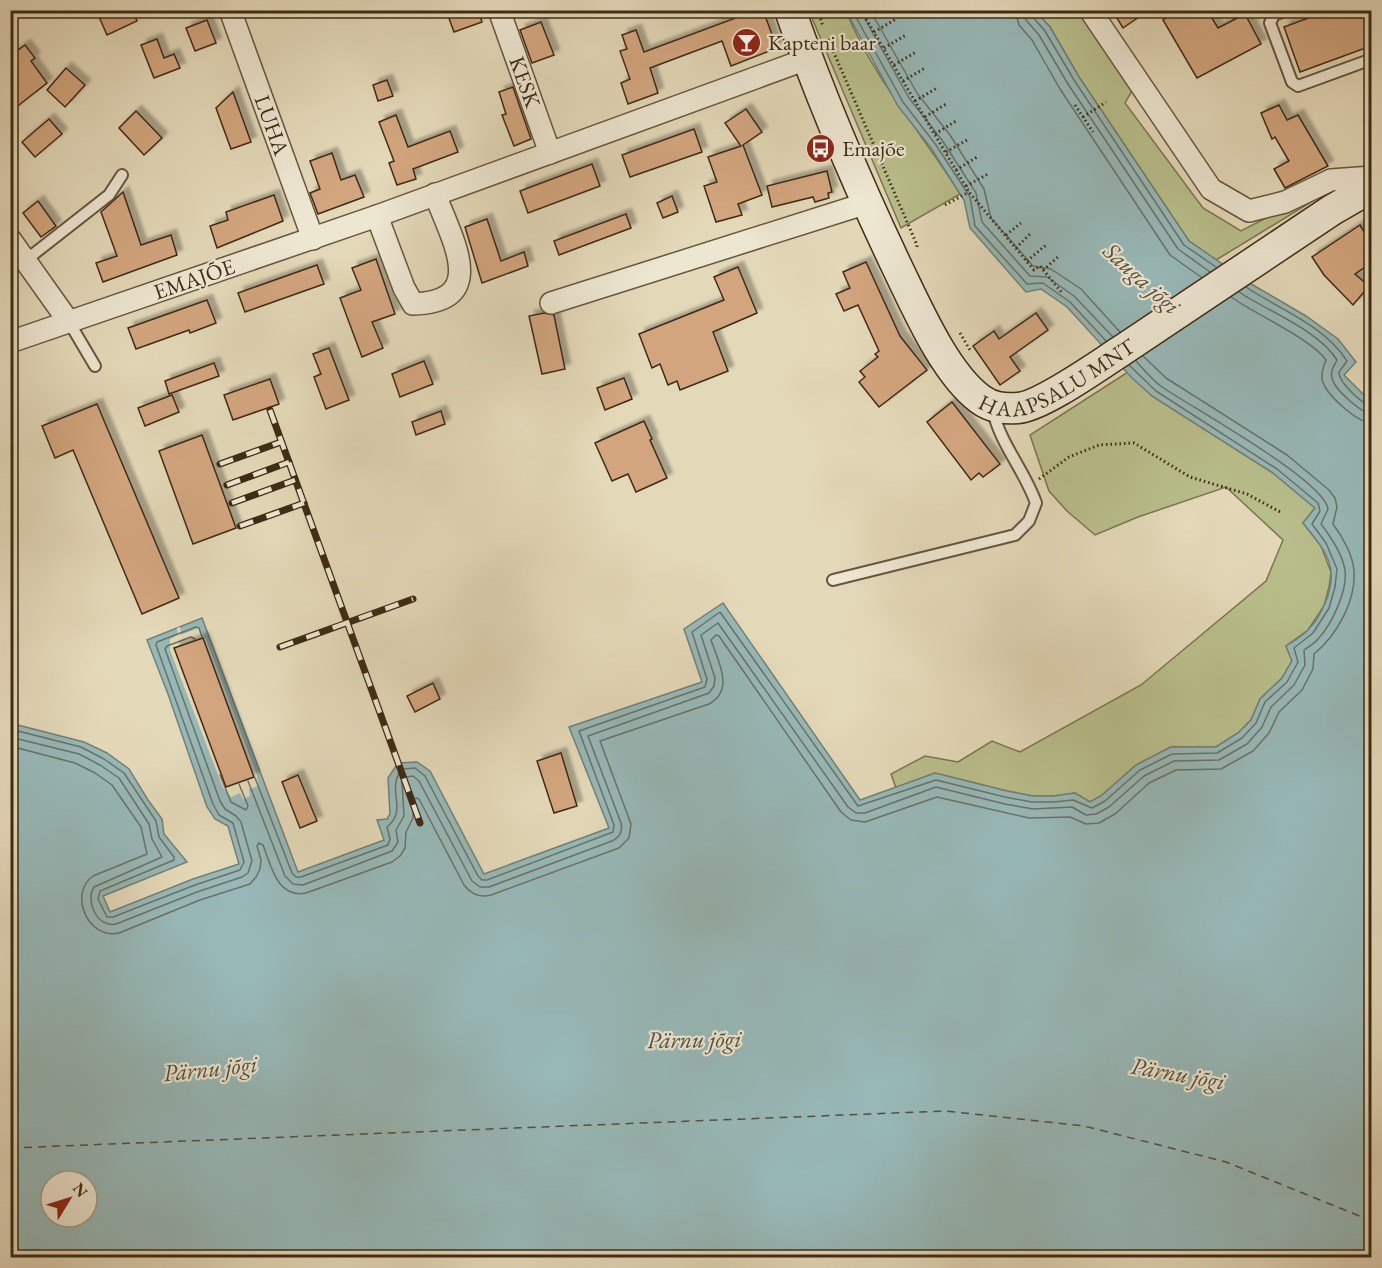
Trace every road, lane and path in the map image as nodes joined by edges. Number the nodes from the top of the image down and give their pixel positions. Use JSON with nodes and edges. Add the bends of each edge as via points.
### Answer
{"nodes":[{"id":1,"x":230,"y":10,"type":"edge"},
{"id":2,"x":499,"y":10,"type":"edge"},
{"id":3,"x":790,"y":10,"type":"edge"},
{"id":4,"x":818,"y":10,"type":"edge"},
{"id":5,"x":1090,"y":10,"type":"edge"},
{"id":6,"x":1288,"y":10,"type":"edge"},
{"id":7,"x":867,"y":19,"type":"dead end"},
{"id":8,"x":896,"y":19,"type":"dead end"},
{"id":9,"x":874,"y":32,"type":"junction"},
{"id":10,"x":906,"y":35,"type":"dead end"},
{"id":11,"x":884,"y":48,"type":"junction"},
{"id":12,"x":916,"y":52,"type":"dead end"},
{"id":13,"x":807,"y":59,"type":"junction"},
{"id":14,"x":1371,"y":59,"type":"edge"},
{"id":15,"x":893,"y":65,"type":"junction"},
{"id":16,"x":925,"y":68,"type":"dead end"},
{"id":17,"x":903,"y":81,"type":"junction"},
{"id":18,"x":937,"y":88,"type":"dead end"},
{"id":19,"x":915,"y":101,"type":"junction"},
{"id":20,"x":1106,"y":102,"type":"dead end"},
{"id":21,"x":946,"y":104,"type":"dead end"},
{"id":22,"x":1075,"y":105,"type":"dead end"},
{"id":23,"x":925,"y":117,"type":"junction"},
{"id":24,"x":1083,"y":117,"type":"junction"},
{"id":25,"x":956,"y":122,"type":"dead end"},
{"id":26,"x":1094,"y":132,"type":"dead end"},
{"id":27,"x":935,"y":134,"type":"junction"},
{"id":28,"x":967,"y":140,"type":"dead end"},
{"id":29,"x":946,"y":152,"type":"junction"},
{"id":30,"x":550,"y":153,"type":"junction"},
{"id":31,"x":977,"y":157,"type":"dead end"},
{"id":32,"x":956,"y":170,"type":"junction"},
{"id":33,"x":988,"y":174,"type":"dead end"},
{"id":34,"x":122,"y":175,"type":"dead end"},
{"id":35,"x":1371,"y":177,"type":"edge"},
{"id":36,"x":966,"y":186,"type":"junction"},
{"id":37,"x":1371,"y":187,"type":"edge"},
{"id":38,"x":969,"y":192,"type":"junction"},
{"id":39,"x":435,"y":194,"type":"junction"},
{"id":40,"x":867,"y":203,"type":"junction"},
{"id":41,"x":945,"y":205,"type":"dead end"},
{"id":42,"x":377,"y":216,"type":"junction"},
{"id":43,"x":1021,"y":223,"type":"dead end"},
{"id":44,"x":1030,"y":234,"type":"dead end"},
{"id":45,"x":1006,"y":236,"type":"junction"},
{"id":46,"x":10,"y":239,"type":"edge"},
{"id":47,"x":313,"y":239,"type":"junction"},
{"id":48,"x":1046,"y":245,"type":"dead end"},
{"id":49,"x":1016,"y":248,"type":"junction"},
{"id":50,"x":917,"y":256,"type":"dead end"},
{"id":51,"x":1058,"y":257,"type":"dead end"},
{"id":52,"x":26,"y":261,"type":"junction"},
{"id":53,"x":1027,"y":261,"type":"junction"},
{"id":54,"x":1043,"y":270,"type":"junction"},
{"id":55,"x":1063,"y":294,"type":"dead end"},
{"id":56,"x":551,"y":303,"type":"dead end"},
{"id":57,"x":69,"y":322,"type":"junction"},
{"id":58,"x":958,"y":330,"type":"dead end"},
{"id":59,"x":10,"y":342,"type":"edge"},
{"id":60,"x":976,"y":359,"type":"dead end"},
{"id":61,"x":95,"y":366,"type":"dead end"},
{"id":62,"x":992,"y":406,"type":"junction"},
{"id":63,"x":1030,"y":485,"type":"junction"},
{"id":64,"x":1281,"y":513,"type":"dead end"},
{"id":65,"x":833,"y":580,"type":"dead end"}],
"edges":[{"from":1,"to":47,"type":"street","name":"LUHA"},
{"from":2,"to":30,"type":"street","name":"KESK"},
{"from":3,"to":13,"type":"main road","name":"HAAPSALU MNT"},
{"from":4,"to":50,"type":"path","via":[[917,245]]},
{"from":5,"to":35,"type":"street","via":[[1211,189],[1248,211],[1285,202],[1331,180]]},
{"from":6,"to":14,"type":"lane","via":[[1274,15],[1270,23],[1292,82],[1298,86]]},
{"from":7,"to":9,"type":"path"},
{"from":8,"to":9,"type":"path"},
{"from":9,"to":11,"type":"path"},
{"from":10,"to":11,"type":"path"},
{"from":11,"to":15,"type":"path"},
{"from":12,"to":15,"type":"path"},
{"from":13,"to":30,"type":"street","name":"EMAJÕE"},
{"from":13,"to":40,"type":"main road","name":"HAAPSALU MNT"},
{"from":15,"to":17,"type":"path"},
{"from":16,"to":17,"type":"path"},
{"from":17,"to":19,"type":"path"},
{"from":18,"to":19,"type":"path"},
{"from":19,"to":23,"type":"path"},
{"from":20,"to":24,"type":"path"},
{"from":21,"to":23,"type":"path"},
{"from":22,"to":24,"type":"path"},
{"from":23,"to":27,"type":"path"},
{"from":24,"to":26,"type":"path"},
{"from":25,"to":27,"type":"path"},
{"from":27,"to":29,"type":"path"},
{"from":28,"to":29,"type":"path"},
{"from":29,"to":32,"type":"path"},
{"from":30,"to":39,"type":"street","name":"EMAJÕE"},
{"from":31,"to":32,"type":"path"},
{"from":32,"to":36,"type":"path"},
{"from":33,"to":36,"type":"path"},
{"from":34,"to":52,"type":"lane","via":[[109,195]]},
{"from":36,"to":38,"type":"path"},
{"from":37,"to":62,"type":"main road","name":"HAAPSALU MNT","via":[[1034,404],[1021,408]]},
{"from":38,"to":41,"type":"path"},
{"from":38,"to":45,"type":"path"},
{"from":39,"to":42,"type":"street","name":"EMAJÕE"},
{"from":39,"to":42,"type":"street","via":[[459,261],[459,283],[442,300],[413,304]]},
{"from":40,"to":56,"type":"street"},
{"from":40,"to":62,"type":"main road","name":"HAAPSALU MNT","via":[[935,341],[970,391]]},
{"from":42,"to":47,"type":"street","name":"EMAJÕE"},
{"from":43,"to":45,"type":"path"},
{"from":44,"to":49,"type":"path"},
{"from":45,"to":49,"type":"path"},
{"from":46,"to":52,"type":"street"},
{"from":47,"to":57,"type":"street","name":"EMAJÕE"},
{"from":48,"to":53,"type":"path"},
{"from":49,"to":53,"type":"path"},
{"from":51,"to":54,"type":"path"},
{"from":52,"to":57,"type":"street"},
{"from":53,"to":54,"type":"path","via":[[1034,270],[1040,266]]},
{"from":54,"to":55,"type":"path"},
{"from":57,"to":59,"type":"street","name":"EMAJÕE"},
{"from":57,"to":61,"type":"lane"},
{"from":58,"to":60,"type":"path"},
{"from":62,"to":63,"type":"lane","via":[[995,422]]},
{"from":63,"to":64,"type":"path","via":[[1079,453],[1099,445],[1134,443],[1190,477],[1247,494]]},
{"from":63,"to":65,"type":"lane","via":[[1036,503],[1029,521],[1015,535]]}]}
